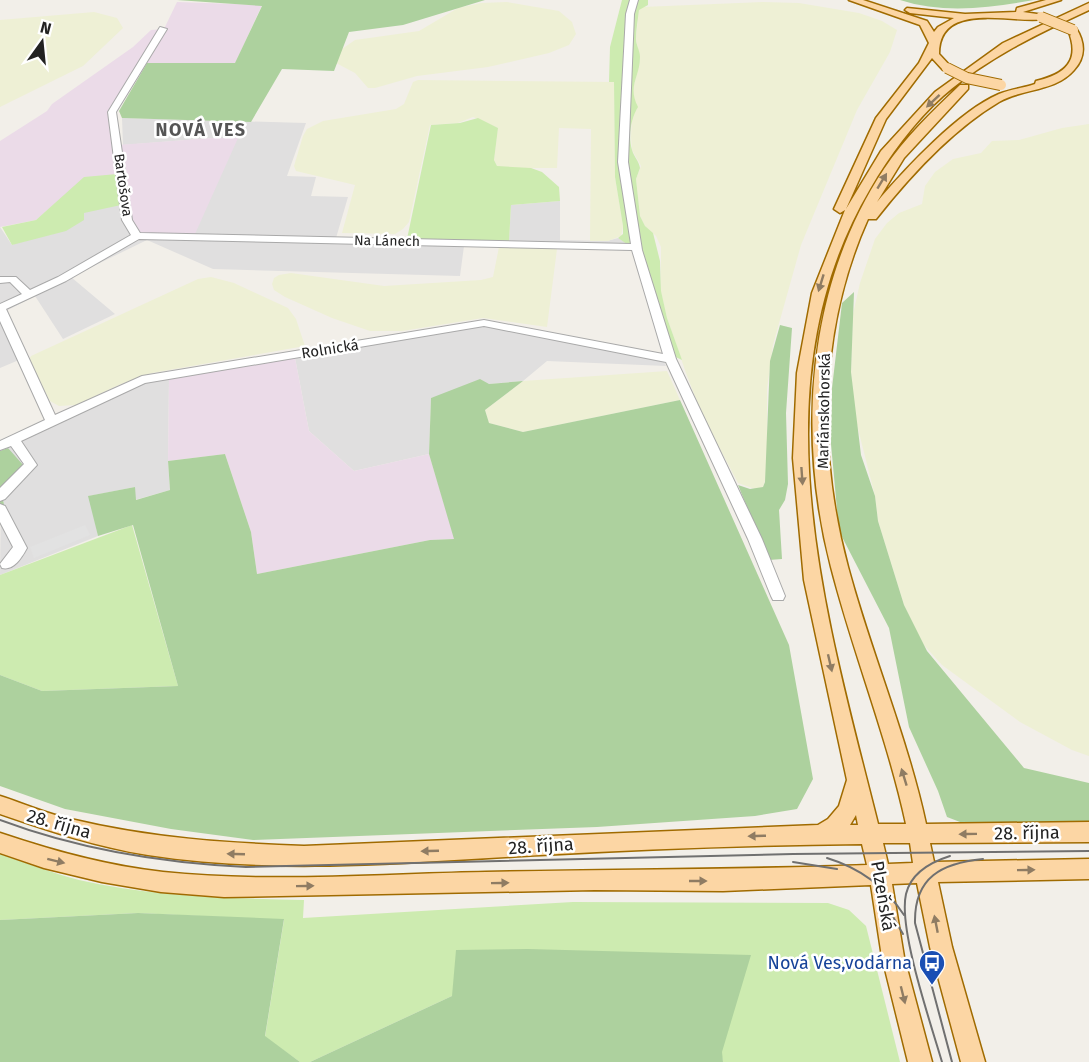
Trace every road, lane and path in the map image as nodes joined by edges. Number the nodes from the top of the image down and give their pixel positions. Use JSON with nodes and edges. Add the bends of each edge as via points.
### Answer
{"nodes":[{"id":1,"x":634,"y":0,"type":"edge"},
{"id":2,"x":854,"y":0,"type":"edge"},
{"id":3,"x":878,"y":0,"type":"edge"},
{"id":4,"x":1056,"y":0,"type":"edge"},
{"id":5,"x":1089,"y":6,"type":"edge"},
{"id":6,"x":1089,"y":13,"type":"edge"},
{"id":7,"x":1003,"y":14,"type":"junction"},
{"id":8,"x":972,"y":16,"type":"junction"},
{"id":9,"x":163,"y":29,"type":"dead end"},
{"id":10,"x":933,"y":42,"type":"junction"},
{"id":11,"x":1088,"y":49,"type":"edge"},
{"id":12,"x":1049,"y":82,"type":"junction"},
{"id":13,"x":137,"y":236,"type":"junction"},
{"id":14,"x":636,"y":247,"type":"junction"},
{"id":15,"x":831,"y":249,"type":"junction"},
{"id":16,"x":847,"y":252,"type":"junction"},
{"id":17,"x":0,"y":280,"type":"edge"},
{"id":18,"x":28,"y":294,"type":"junction"},
{"id":19,"x":0,"y":308,"type":"edge"},
{"id":20,"x":670,"y":359,"type":"junction"},
{"id":21,"x":52,"y":422,"type":"junction"},
{"id":22,"x":13,"y":440,"type":"junction"},
{"id":23,"x":0,"y":446,"type":"edge"},
{"id":24,"x":0,"y":496,"type":"edge"},
{"id":25,"x":0,"y":509,"type":"edge"},
{"id":26,"x":7,"y":564,"type":"dead end"},
{"id":27,"x":778,"y":596,"type":"dead end"},
{"id":28,"x":857,"y":776,"type":"junction"},
{"id":29,"x":0,"y":805,"type":"edge"},
{"id":30,"x":1089,"y":832,"type":"edge"},
{"id":31,"x":871,"y":834,"type":"junction"},
{"id":32,"x":917,"y":834,"type":"junction"},
{"id":33,"x":816,"y":835,"type":"junction"},
{"id":34,"x":0,"y":843,"type":"edge"},
{"id":35,"x":1089,"y":869,"type":"edge"},
{"id":36,"x":926,"y":874,"type":"junction"},
{"id":37,"x":880,"y":876,"type":"junction"},
{"id":38,"x":920,"y":1062,"type":"edge"},
{"id":39,"x":973,"y":1062,"type":"edge"}],
"edges":[{"from":1,"to":14,"type":"street","via":[[630,14],[623,162]]},
{"from":2,"to":10,"type":"main road","via":[[921,21],[929,27]]},
{"from":3,"to":8,"type":"main road","via":[[923,13]]},
{"from":4,"to":7,"type":"main road"},
{"from":5,"to":15,"type":"main road","name":"Mariánskohorská","one_way":true,"via":[[991,55],[952,83],[905,127],[869,176]]},
{"from":16,"to":6,"type":"main road","name":"Mariánskohorská","one_way":true,"via":[[882,180],[920,130],[983,72]]},
{"from":7,"to":8,"type":"main road"},
{"from":7,"to":11,"type":"main road","bridge":true,"via":[[1041,17],[1073,30]]},
{"from":8,"to":10,"type":"main road","via":[[942,28]]},
{"from":9,"to":13,"type":"street","name":"Bartošova","via":[[112,112],[127,220]]},
{"from":10,"to":12,"type":"main road","bridge":true,"via":[[934,56],[967,78],[1000,85]]},
{"from":10,"to":15,"type":"main road","via":[[924,64],[872,134],[832,226]]},
{"from":11,"to":12,"type":"main road","via":[[1088,58],[1076,71]]},
{"from":12,"to":16,"type":"main road","via":[[1014,91],[982,107],[879,206],[857,246]]},
{"from":13,"to":14,"type":"street","name":"Na Lánech"},
{"from":13,"to":18,"type":"street","name":"Bartošova"},
{"from":14,"to":20,"type":"street"},
{"from":15,"to":28,"type":"main road","name":"Mariánskohorská","one_way":true,"via":[[814,305],[806,350],[801,463],[812,574]]},
{"from":32,"to":16,"type":"main road","name":"Mariánskohorská","one_way":true,"via":[[909,794],[845,589],[826,506],[821,439],[824,353]]},
{"from":17,"to":18,"type":"street","via":[[12,279]]},
{"from":18,"to":19,"type":"street","name":"Bartošova"},
{"from":19,"to":21,"type":"street"},
{"from":20,"to":21,"type":"street","name":"Rolnická","via":[[484,323],[142,380]]},
{"from":20,"to":27,"type":"street","via":[[755,538]]},
{"from":21,"to":22,"type":"street","name":"Rolnická"},
{"from":22,"to":23,"type":"street","name":"Rolnická"},
{"from":22,"to":24,"type":"street","via":[[31,465]]},
{"from":25,"to":26,"type":"street","via":[[20,548]]},
{"from":28,"to":31,"type":"main road","name":"Mariánskohorská"},
{"from":28,"to":33,"type":"main road","via":[[841,821]]},
{"from":33,"to":29,"type":"main road","name":"28. října","one_way":true,"via":[[514,848],[231,854],[98,836]]},
{"from":30,"to":32,"type":"main road","name":"28. října","one_way":true},
{"from":31,"to":32,"type":"main road","name":"28. října"},
{"from":31,"to":33,"type":"main road","name":"28. října"},
{"from":31,"to":37,"type":"main road","name":"Plzeňská"},
{"from":32,"to":36,"type":"main road","name":"Mariánskohorská"},
{"from":34,"to":37,"type":"main road","one_way":true,"via":[[122,876],[224,886]]},
{"from":36,"to":35,"type":"main road","one_way":true},
{"from":36,"to":37,"type":"main road"},
{"from":39,"to":36,"type":"main road","one_way":true},
{"from":37,"to":38,"type":"main road","name":"Plzeňská","one_way":true,"via":[[893,955]]}]}
